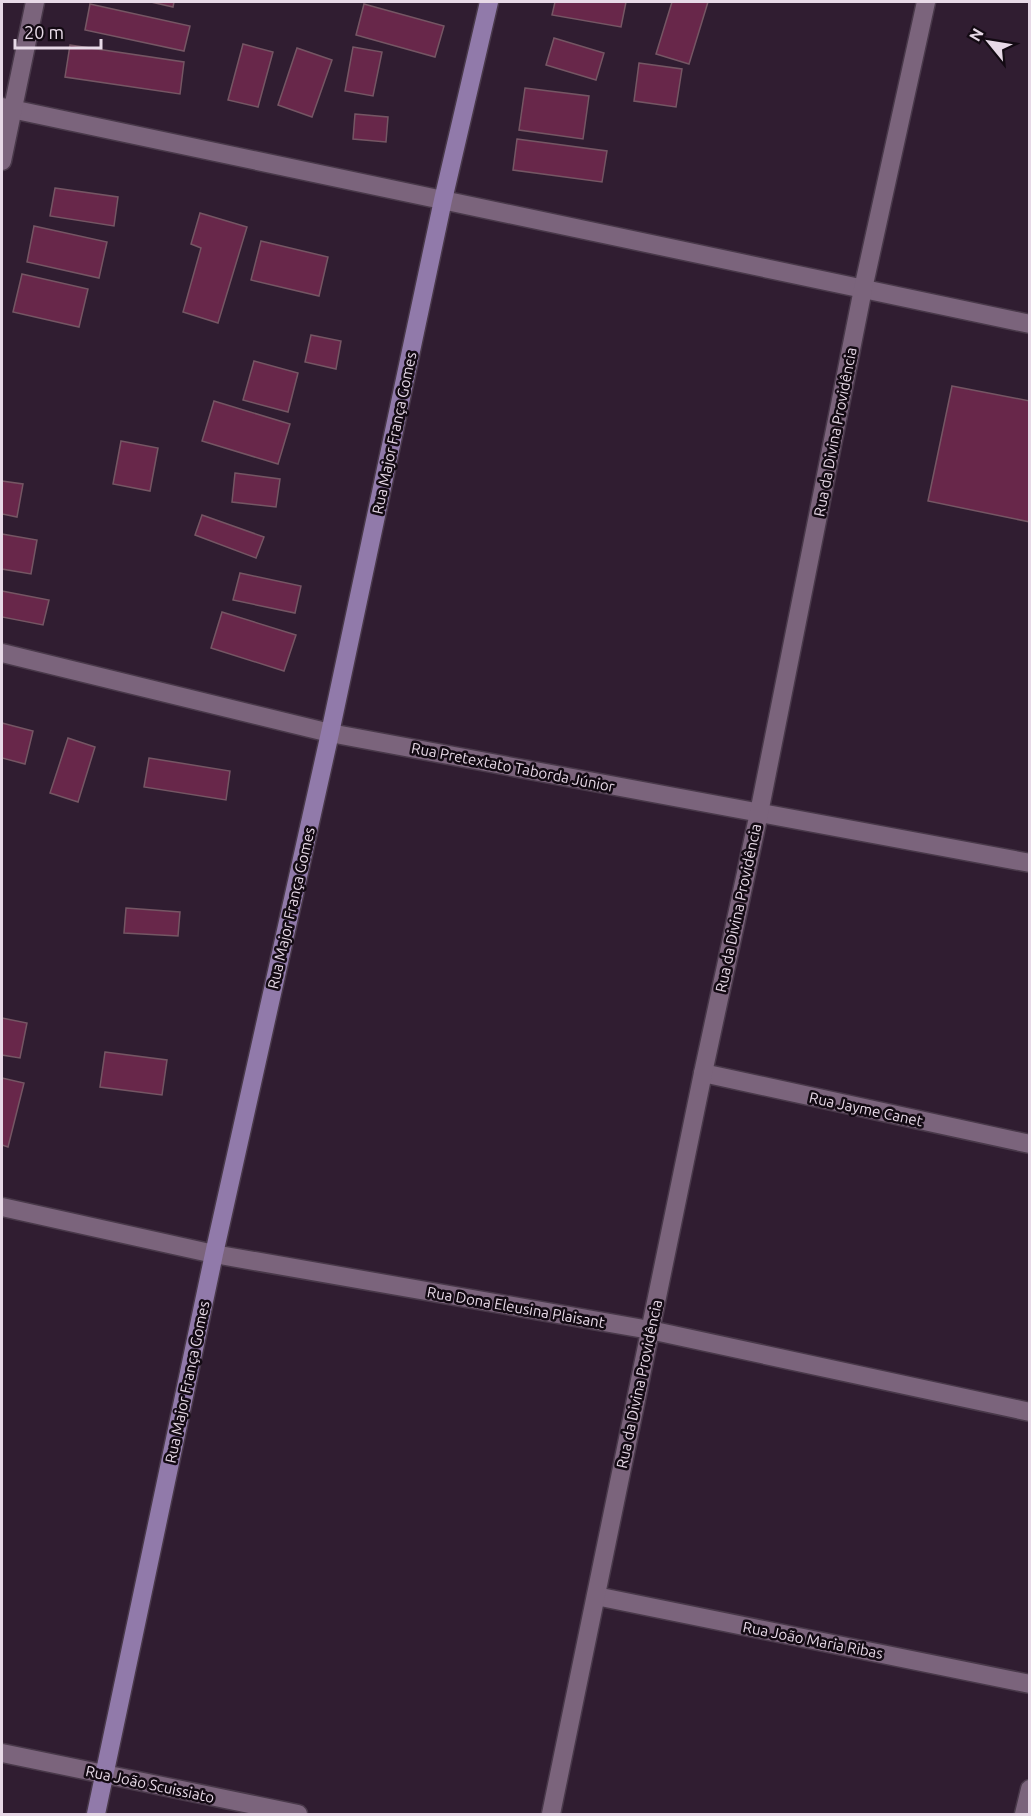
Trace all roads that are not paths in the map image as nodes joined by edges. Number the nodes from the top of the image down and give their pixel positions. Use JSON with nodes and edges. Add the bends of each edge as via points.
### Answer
{"nodes":[{"id":1,"x":35,"y":2,"type":"edge"},
{"id":2,"x":489,"y":2,"type":"edge"},
{"id":3,"x":926,"y":2,"type":"edge"},
{"id":4,"x":7,"y":108,"type":"edge"},
{"id":5,"x":2,"y":161,"type":"edge"},
{"id":6,"x":443,"y":200,"type":"junction"},
{"id":7,"x":863,"y":289,"type":"junction"},
{"id":8,"x":1029,"y":324,"type":"edge"},
{"id":9,"x":2,"y":652,"type":"edge"},
{"id":10,"x":330,"y":733,"type":"junction"},
{"id":11,"x":759,"y":813,"type":"junction"},
{"id":12,"x":1029,"y":863,"type":"edge"},
{"id":13,"x":703,"y":1074,"type":"junction"},
{"id":14,"x":1029,"y":1144,"type":"edge"},
{"id":15,"x":2,"y":1207,"type":"edge"},
{"id":16,"x":214,"y":1254,"type":"junction"},
{"id":17,"x":650,"y":1330,"type":"junction"},
{"id":18,"x":1029,"y":1412,"type":"edge"},
{"id":19,"x":596,"y":1596,"type":"junction"},
{"id":20,"x":1029,"y":1684,"type":"edge"},
{"id":21,"x":2,"y":1753,"type":"edge"},
{"id":22,"x":104,"y":1774,"type":"junction"},
{"id":23,"x":1029,"y":1789,"type":"edge"},
{"id":24,"x":96,"y":1815,"type":"edge"},
{"id":25,"x":298,"y":1815,"type":"edge"},
{"id":26,"x":551,"y":1815,"type":"edge"},
{"id":27,"x":1024,"y":1815,"type":"edge"}],
"edges":[{"from":1,"to":4,"type":"street"},
{"from":2,"to":6,"type":"main road","name":"Rua Major França Gomes"},
{"from":3,"to":7,"type":"street","name":"Rua da Divina Providência"},
{"from":4,"to":5,"type":"street"},
{"from":4,"to":6,"type":"street"},
{"from":6,"to":7,"type":"street"},
{"from":6,"to":10,"type":"main road","name":"Rua Major França Gomes"},
{"from":7,"to":8,"type":"street"},
{"from":7,"to":11,"type":"street","name":"Rua da Divina Providência"},
{"from":9,"to":10,"type":"street","name":"Rua Pretextato Taborda Júnior"},
{"from":10,"to":11,"type":"street","name":"Rua Pretextato Taborda Júnior"},
{"from":10,"to":16,"type":"main road","name":"Rua Major França Gomes"},
{"from":11,"to":12,"type":"street","name":"Rua Pretextato Taborda Júnior"},
{"from":11,"to":13,"type":"street","name":"Rua da Divina Providência"},
{"from":13,"to":14,"type":"street","name":"Rua Jayme Canet"},
{"from":13,"to":17,"type":"street","name":"Rua da Divina Providência"},
{"from":15,"to":16,"type":"street","name":"Rua Dona Eleusina Plaisant"},
{"from":16,"to":17,"type":"street","name":"Rua Dona Eleusina Plaisant"},
{"from":16,"to":22,"type":"main road","name":"Rua Major França Gomes"},
{"from":17,"to":18,"type":"street","name":"Rua Dona Eleusina Plaisant"},
{"from":17,"to":19,"type":"street","name":"Rua da Divina Providência"},
{"from":19,"to":20,"type":"street","name":"Rua João Maria Ribas"},
{"from":19,"to":26,"type":"street","name":"Rua da Divina Providência"},
{"from":21,"to":22,"type":"street","name":"Rua João Scuissiato"},
{"from":22,"to":24,"type":"main road","name":"Rua Major França Gomes"},
{"from":22,"to":25,"type":"street","name":"Rua João Scuissiato"},
{"from":23,"to":27,"type":"street"}]}
